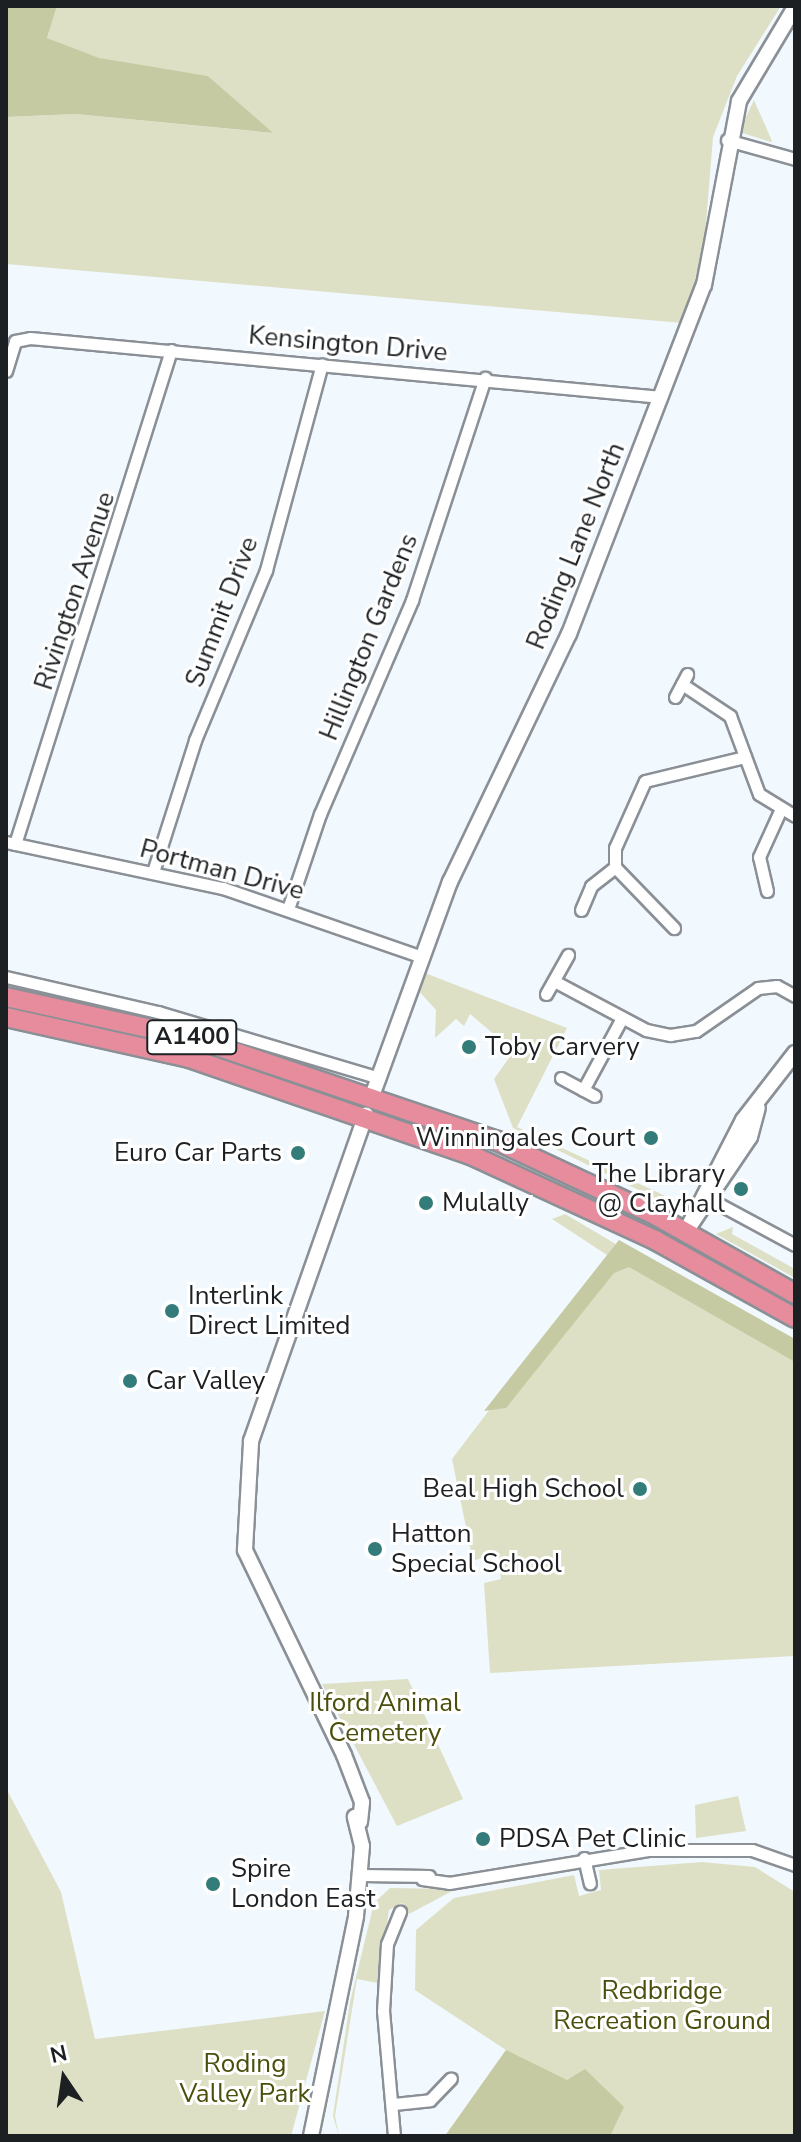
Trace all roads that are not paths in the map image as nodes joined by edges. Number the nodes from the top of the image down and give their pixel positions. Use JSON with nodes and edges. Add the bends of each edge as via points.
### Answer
{"nodes":[{"id":1,"x":795,"y":7,"type":"edge"},
{"id":2,"x":727,"y":140,"type":"junction"},
{"id":3,"x":795,"y":159,"type":"edge"},
{"id":4,"x":171,"y":350,"type":"junction"},
{"id":5,"x":322,"y":364,"type":"junction"},
{"id":6,"x":6,"y":371,"type":"edge"},
{"id":7,"x":485,"y":378,"type":"junction"},
{"id":8,"x":661,"y":397,"type":"junction"},
{"id":9,"x":675,"y":697,"type":"dead end"},
{"id":10,"x":745,"y":757,"type":"junction"},
{"id":11,"x":780,"y":811,"type":"junction"},
{"id":12,"x":795,"y":816,"type":"edge"},
{"id":13,"x":10,"y":843,"type":"edge"},
{"id":14,"x":615,"y":867,"type":"junction"},
{"id":15,"x":153,"y":872,"type":"junction"},
{"id":16,"x":767,"y":891,"type":"dead end"},
{"id":17,"x":288,"y":909,"type":"junction"},
{"id":18,"x":581,"y":910,"type":"dead end"},
{"id":19,"x":674,"y":928,"type":"dead end"},
{"id":20,"x":568,"y":955,"type":"dead end"},
{"id":21,"x":422,"y":957,"type":"junction"},
{"id":22,"x":6,"y":977,"type":"edge"},
{"id":23,"x":554,"y":981,"type":"junction"},
{"id":24,"x":546,"y":994,"type":"dead end"},
{"id":25,"x":795,"y":996,"type":"edge"},
{"id":26,"x":6,"y":997,"type":"edge"},
{"id":27,"x":6,"y":1017,"type":"edge"},
{"id":28,"x":622,"y":1018,"type":"junction"},
{"id":29,"x":795,"y":1053,"type":"edge"},
{"id":30,"x":561,"y":1078,"type":"dead end"},
{"id":31,"x":376,"y":1087,"type":"junction"},
{"id":32,"x":583,"y":1090,"type":"junction"},
{"id":33,"x":595,"y":1096,"type":"dead end"},
{"id":34,"x":366,"y":1115,"type":"junction"},
{"id":35,"x":705,"y":1197,"type":"junction"},
{"id":36,"x":685,"y":1233,"type":"junction"},
{"id":37,"x":795,"y":1245,"type":"edge"},
{"id":38,"x":667,"y":1247,"type":"junction"},
{"id":39,"x":795,"y":1294,"type":"edge"},
{"id":40,"x":791,"y":1316,"type":"edge"},
{"id":41,"x":584,"y":1858,"type":"junction"},
{"id":42,"x":795,"y":1865,"type":"edge"},
{"id":43,"x":362,"y":1875,"type":"junction"},
{"id":44,"x":590,"y":1883,"type":"dead end"},
{"id":45,"x":400,"y":1912,"type":"dead end"},
{"id":46,"x":451,"y":2078,"type":"dead end"},
{"id":47,"x":394,"y":2104,"type":"junction"},
{"id":48,"x":311,"y":2136,"type":"edge"},
{"id":49,"x":394,"y":2136,"type":"edge"}],
"edges":[{"from":1,"to":2,"type":"street","name":"Roding Lane North","via":[[739,101]]},
{"from":2,"to":3,"type":"street"},
{"from":2,"to":8,"type":"street","name":"Roding Lane North","via":[[713,256]]},
{"from":4,"to":5,"type":"street","name":"Kensington Drive"},
{"from":4,"to":6,"type":"street","name":"Kensington Drive","via":[[30,338],[15,341]]},
{"from":4,"to":13,"type":"street","name":"Rivington Avenue"},
{"from":5,"to":7,"type":"street","name":"Kensington Drive"},
{"from":5,"to":15,"type":"street","name":"Summit Drive","via":[[266,570],[195,740]]},
{"from":7,"to":8,"type":"street","name":"Kensington Drive"},
{"from":7,"to":17,"type":"street","name":"Hillington Gardens","via":[[412,600],[320,814]]},
{"from":8,"to":21,"type":"street","name":"Roding Lane North","via":[[569,634],[450,882]]},
{"from":9,"to":10,"type":"street","via":[[685,679],[730,716]]},
{"from":10,"to":11,"type":"street","via":[[759,794]]},
{"from":10,"to":14,"type":"street","via":[[645,781],[615,848]]},
{"from":11,"to":12,"type":"street"},
{"from":11,"to":16,"type":"street","via":[[759,857]]},
{"from":13,"to":15,"type":"street","name":"Portman Drive"},
{"from":14,"to":18,"type":"street","via":[[591,886]]},
{"from":14,"to":19,"type":"street"},
{"from":15,"to":17,"type":"street","name":"Portman Drive"},
{"from":17,"to":21,"type":"street","name":"Portman Drive"},
{"from":20,"to":23,"type":"street"},
{"from":21,"to":31,"type":"street","name":"Roding Lane North"},
{"from":22,"to":31,"type":"street","via":[[173,1016]]},
{"from":23,"to":24,"type":"street"},
{"from":23,"to":28,"type":"street"},
{"from":25,"to":28,"type":"street","via":[[777,986],[758,988],[696,1031],[670,1035]]},
{"from":26,"to":31,"type":"highway","number":"A1400","via":[[193,1038]]},
{"from":27,"to":34,"type":"highway","number":"A1400","via":[[189,1058]]},
{"from":28,"to":32,"type":"street"},
{"from":29,"to":35,"type":"street","via":[[758,1108],[755,1127]]},
{"from":30,"to":32,"type":"street"},
{"from":31,"to":36,"type":"highway","number":"A1400","via":[[580,1177]]},
{"from":32,"to":33,"type":"street"},
{"from":34,"to":38,"type":"highway","number":"A1400","via":[[554,1191]]},
{"from":34,"to":43,"type":"street","via":[[251,1441],[245,1550],[344,1755],[357,1798]]},
{"from":35,"to":36,"type":"street"},
{"from":35,"to":37,"type":"street"},
{"from":36,"to":38,"type":"highway"},
{"from":36,"to":39,"type":"highway","number":"A1400"},
{"from":36,"to":40,"type":"highway","via":[[693,1248],[765,1290]]},
{"from":38,"to":40,"type":"highway","number":"A1400"},
{"from":41,"to":42,"type":"street","via":[[752,1850]]},
{"from":41,"to":43,"type":"street","via":[[460,1878]]},
{"from":41,"to":44,"type":"street"},
{"from":43,"to":48,"type":"street"},
{"from":45,"to":47,"type":"street","via":[[387,1944],[383,2011]]},
{"from":46,"to":47,"type":"street","via":[[430,2100]]},
{"from":47,"to":49,"type":"street"}]}
